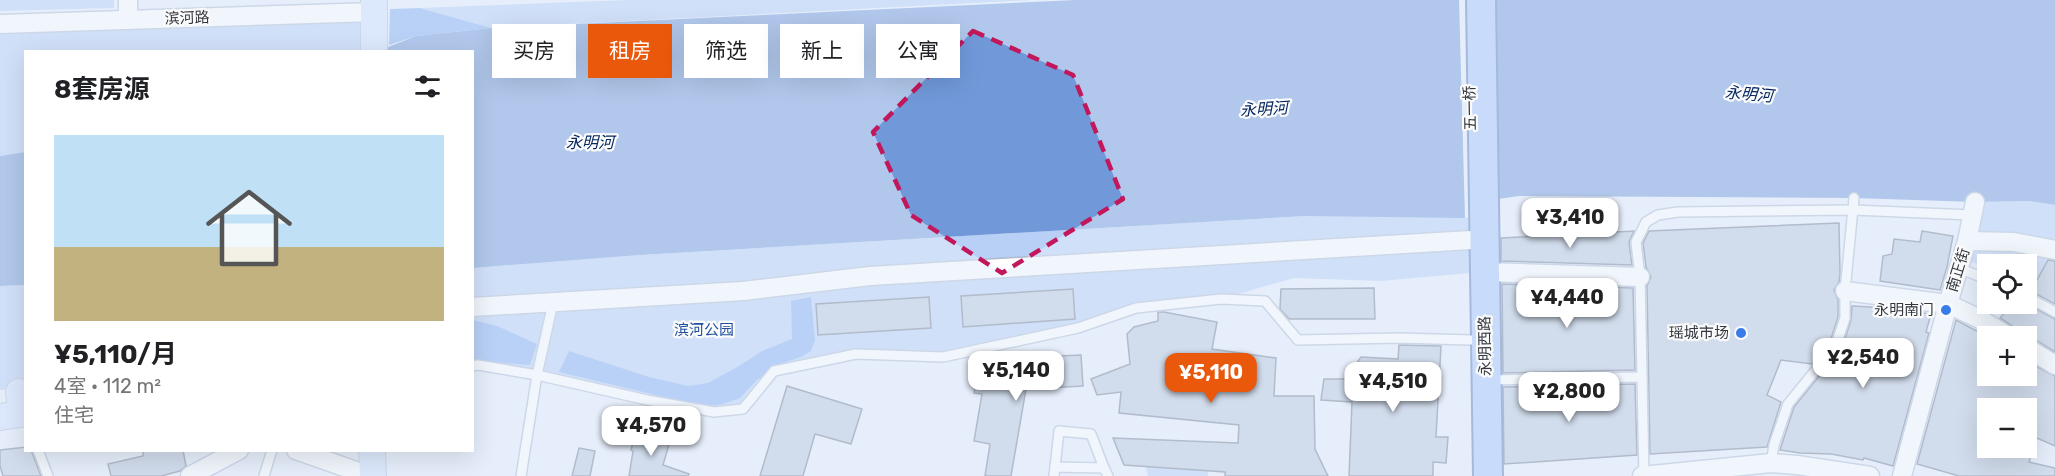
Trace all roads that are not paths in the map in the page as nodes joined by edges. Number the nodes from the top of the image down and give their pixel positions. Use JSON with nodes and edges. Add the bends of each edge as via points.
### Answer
{"nodes":[{"id":1,"x":128,"y":0,"type":"edge"},
{"id":2,"x":1469,"y":0,"type":"edge"},
{"id":3,"x":1481,"y":0,"type":"edge"},
{"id":4,"x":128,"y":20,"type":"junction"},
{"id":5,"x":374,"y":23,"type":"edge"},
{"id":6,"x":0,"y":24,"type":"edge"},
{"id":7,"x":1854,"y":198,"type":"dead end"},
{"id":8,"x":1974,"y":208,"type":"joint"},
{"id":9,"x":1853,"y":210,"type":"junction"},
{"id":10,"x":1475,"y":224,"type":"junction"},
{"id":11,"x":1967,"y":241,"type":"junction"},
{"id":12,"x":2055,"y":250,"type":"edge"},
{"id":13,"x":1959,"y":268,"type":"junction"},
{"id":14,"x":1484,"y":272,"type":"junction"},
{"id":15,"x":1977,"y":275,"type":"edge"},
{"id":16,"x":857,"y":277,"type":"junction"},
{"id":17,"x":1640,"y":277,"type":"junction"},
{"id":18,"x":1845,"y":291,"type":"junction"},
{"id":19,"x":474,"y":297,"type":"edge"},
{"id":20,"x":2037,"y":302,"type":"edge"},
{"id":21,"x":553,"y":303,"type":"junction"},
{"id":22,"x":1948,"y":304,"type":"junction"},
{"id":23,"x":474,"y":307,"type":"edge"},
{"id":24,"x":2055,"y":312,"type":"edge"},
{"id":25,"x":1991,"y":326,"type":"edge"},
{"id":26,"x":1471,"y":340,"type":"junction"},
{"id":27,"x":2037,"y":354,"type":"edge"},
{"id":28,"x":474,"y":365,"type":"edge"},
{"id":29,"x":2055,"y":365,"type":"edge"},
{"id":30,"x":537,"y":375,"type":"junction"},
{"id":31,"x":1642,"y":377,"type":"junction"},
{"id":32,"x":1486,"y":380,"type":"junction"},
{"id":33,"x":39,"y":452,"type":"edge"},
{"id":34,"x":234,"y":452,"type":"edge"},
{"id":35,"x":271,"y":452,"type":"edge"},
{"id":36,"x":302,"y":452,"type":"edge"},
{"id":37,"x":372,"y":452,"type":"edge"},
{"id":38,"x":1771,"y":463,"type":"junction"},
{"id":39,"x":1054,"y":471,"type":"edge"},
{"id":40,"x":1106,"y":472,"type":"edge"},
{"id":41,"x":1694,"y":473,"type":"edge"},
{"id":42,"x":48,"y":476,"type":"edge"},
{"id":43,"x":190,"y":476,"type":"edge"},
{"id":44,"x":264,"y":476,"type":"edge"},
{"id":45,"x":371,"y":476,"type":"edge"},
{"id":46,"x":521,"y":476,"type":"edge"},
{"id":47,"x":1471,"y":476,"type":"edge"},
{"id":48,"x":1488,"y":476,"type":"edge"},
{"id":49,"x":1643,"y":476,"type":"edge"},
{"id":50,"x":1870,"y":476,"type":"edge"},
{"id":51,"x":1902,"y":476,"type":"edge"}],
"edges":[{"from":1,"to":4,"type":"street"},
{"from":2,"to":10,"type":"main road","name":"五一桥"},
{"from":3,"to":10,"type":"main road","name":"五一桥"},
{"from":4,"to":5,"type":"street","name":"滨河路"},
{"from":4,"to":6,"type":"street","name":"滨河路"},
{"from":7,"to":9,"type":"lane"},
{"from":8,"to":9,"type":"lane"},
{"from":8,"to":11,"type":"street","name":"南正街"},
{"from":9,"to":17,"type":"lane","via":[[1658,215],[1646,222],[1636,242]]},
{"from":9,"to":18,"type":"lane"},
{"from":10,"to":14,"type":"main road","name":"永明西路"},
{"from":10,"to":16,"type":"street"},
{"from":10,"to":26,"type":"main road","name":"永明西路"},
{"from":11,"to":12,"type":"street","via":[[2014,242]]},
{"from":11,"to":13,"type":"street","name":"南正街"},
{"from":13,"to":15,"type":"lane"},
{"from":13,"to":22,"type":"street","name":"南正街"},
{"from":14,"to":17,"type":"street"},
{"from":14,"to":32,"type":"main road","name":"永明西路"},
{"from":16,"to":19,"type":"street"},
{"from":16,"to":21,"type":"street","via":[[743,291]]},
{"from":17,"to":31,"type":"lane"},
{"from":18,"to":22,"type":"street"},
{"from":18,"to":38,"type":"lane","via":[[1845,318],[1836,345],[1788,404],[1773,445]]},
{"from":20,"to":24,"type":"lane"},
{"from":21,"to":23,"type":"street"},
{"from":21,"to":30,"type":"lane"},
{"from":22,"to":25,"type":"street"},
{"from":22,"to":51,"type":"street","name":"南正街"},
{"from":26,"to":30,"type":"lane","via":[[1298,340],[1265,301],[1221,299],[1136,308],[1078,328],[943,357],[856,354],[774,371],[743,409],[714,412]]},
{"from":26,"to":47,"type":"main road","name":"永明西路"},
{"from":27,"to":29,"type":"street"},
{"from":28,"to":30,"type":"lane"},
{"from":30,"to":46,"type":"lane"},
{"from":31,"to":32,"type":"lane"},
{"from":31,"to":49,"type":"lane"},
{"from":32,"to":48,"type":"main road","name":"永明西路"},
{"from":33,"to":42,"type":"lane"},
{"from":34,"to":43,"type":"street"},
{"from":35,"to":44,"type":"lane"},
{"from":36,"to":45,"type":"street"},
{"from":37,"to":45,"type":"main road"},
{"from":38,"to":41,"type":"street"},
{"from":38,"to":50,"type":"street"},
{"from":39,"to":40,"type":"lane"},
{"from":39,"to":40,"type":"lane","via":[[1059,431],[1091,434]]},
{"from":41,"to":49,"type":"street"}]}
